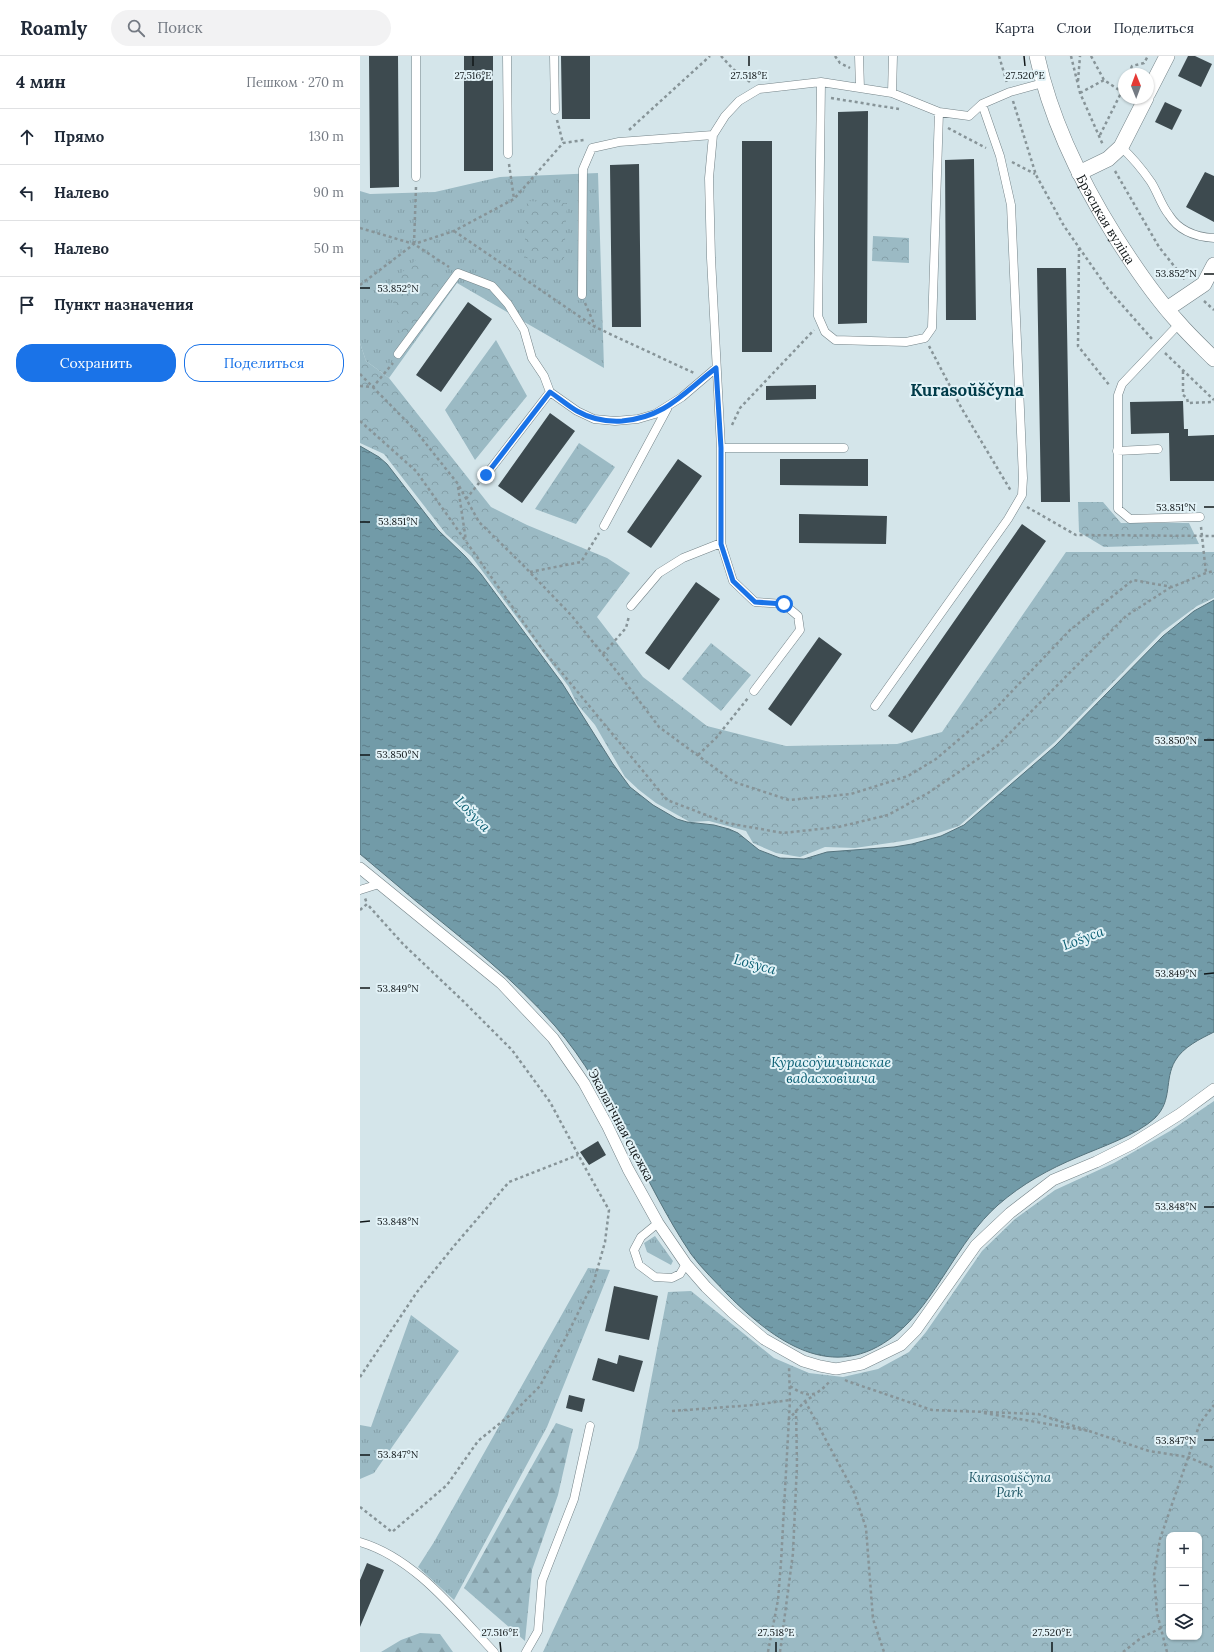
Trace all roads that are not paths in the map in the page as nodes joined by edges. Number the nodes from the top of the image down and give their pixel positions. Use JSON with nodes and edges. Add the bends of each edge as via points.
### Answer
{"nodes":[{"id":1,"x":416,"y":56,"type":"edge"},
{"id":2,"x":507,"y":56,"type":"edge"},
{"id":3,"x":554,"y":56,"type":"edge"},
{"id":4,"x":859,"y":56,"type":"edge"},
{"id":5,"x":893,"y":56,"type":"edge"},
{"id":6,"x":1037,"y":56,"type":"edge"},
{"id":7,"x":1167,"y":56,"type":"edge"},
{"id":8,"x":821,"y":82,"type":"junction"},
{"id":9,"x":1154,"y":82,"type":"edge"},
{"id":10,"x":1043,"y":83,"type":"junction"},
{"id":11,"x":860,"y":88,"type":"junction"},
{"id":12,"x":892,"y":92,"type":"junction"},
{"id":13,"x":982,"y":104,"type":"junction"},
{"id":14,"x":1143,"y":104,"type":"edge"},
{"id":15,"x":555,"y":110,"type":"road end"},
{"id":16,"x":939,"y":112,"type":"junction"},
{"id":17,"x":713,"y":135,"type":"junction"},
{"id":18,"x":1121,"y":147,"type":"junction"},
{"id":19,"x":508,"y":154,"type":"road end"},
{"id":20,"x":1078,"y":173,"type":"junction"},
{"id":21,"x":416,"y":177,"type":"road end"},
{"id":22,"x":1214,"y":238,"type":"edge"},
{"id":23,"x":1214,"y":266,"type":"edge"},
{"id":24,"x":1204,"y":286,"type":"edge"},
{"id":25,"x":582,"y":295,"type":"road end"},
{"id":26,"x":1167,"y":309,"type":"junction"},
{"id":27,"x":1179,"y":324,"type":"junction"},
{"id":28,"x":398,"y":354,"type":"dead end"},
{"id":29,"x":1214,"y":359,"type":"edge"},
{"id":30,"x":716,"y":368,"type":"junction"},
{"id":31,"x":550,"y":392,"type":"junction"},
{"id":32,"x":668,"y":406,"type":"junction"},
{"id":33,"x":721,"y":448,"type":"junction"},
{"id":34,"x":844,"y":448,"type":"dead end"},
{"id":35,"x":1158,"y":450,"type":"dead end"},
{"id":36,"x":1117,"y":451,"type":"junction"},
{"id":37,"x":486,"y":475,"type":"road end"},
{"id":38,"x":1200,"y":517,"type":"road end"},
{"id":39,"x":604,"y":526,"type":"road end"},
{"id":40,"x":721,"y":544,"type":"junction"},
{"id":41,"x":631,"y":606,"type":"dead end"},
{"id":42,"x":754,"y":692,"type":"road end"},
{"id":43,"x":875,"y":706,"type":"dead end"},
{"id":44,"x":360,"y":868,"type":"edge"},
{"id":45,"x":379,"y":884,"type":"junction"},
{"id":46,"x":362,"y":893,"type":"edge"},
{"id":47,"x":1214,"y":1089,"type":"edge"},
{"id":48,"x":658,"y":1223,"type":"junction"},
{"id":49,"x":686,"y":1264,"type":"junction"},
{"id":50,"x":590,"y":1426,"type":"dead end"},
{"id":51,"x":360,"y":1542,"type":"edge"},
{"id":52,"x":494,"y":1652,"type":"edge"},
{"id":53,"x":526,"y":1652,"type":"edge"}],
"edges":[{"from":1,"to":21,"type":"lane"},
{"from":2,"to":19,"type":"lane"},
{"from":3,"to":15,"type":"lane"},
{"from":4,"to":11,"type":"lane"},
{"from":5,"to":12,"type":"lane"},
{"from":6,"to":10,"type":"street","name":"Брэсцкая вуліца"},
{"from":7,"to":9,"type":"street"},
{"from":8,"to":11,"type":"lane"},
{"from":8,"to":16,"type":"lane","via":[[818,316],[825,332],[834,340],[906,342],[925,338],[932,328]]},
{"from":8,"to":17,"type":"lane","via":[[759,89],[739,101]]},
{"from":10,"to":13,"type":"lane","via":[[1010,92]]},
{"from":10,"to":20,"type":"street","name":"Брэсцкая вуліца"},
{"from":11,"to":12,"type":"lane"},
{"from":12,"to":16,"type":"lane"},
{"from":13,"to":16,"type":"lane","via":[[969,116]]},
{"from":13,"to":43,"type":"lane","via":[[1000,156],[1010,205],[1022,495],[1008,519]]},
{"from":14,"to":18,"type":"street"},
{"from":17,"to":25,"type":"lane","via":[[619,142],[592,148],[584,169]]},
{"from":17,"to":30,"type":"lane","via":[[710,178],[711,258]]},
{"from":18,"to":20,"type":"street","via":[[1108,159]]},
{"from":18,"to":22,"type":"lane","via":[[1137,162],[1169,216],[1186,232]]},
{"from":20,"to":26,"type":"street","name":"Брэсцкая вуліца","via":[[1135,267]]},
{"from":23,"to":24,"type":"street"},
{"from":24,"to":26,"type":"street"},
{"from":26,"to":27,"type":"street","name":"Брэсцкая вуліца"},
{"from":27,"to":29,"type":"street","name":"Брэсцкая вуліца"},
{"from":27,"to":36,"type":"lane","via":[[1122,384],[1118,395]]},
{"from":28,"to":31,"type":"lane","via":[[458,273],[492,286],[508,304],[524,330],[532,358],[544,376]]},
{"from":30,"to":32,"type":"lane"},
{"from":30,"to":33,"type":"lane"},
{"from":31,"to":32,"type":"lane","via":[[577,411],[594,418],[615,421],[638,419],[655,414]]},
{"from":31,"to":37,"type":"lane"},
{"from":32,"to":39,"type":"lane"},
{"from":33,"to":34,"type":"lane"},
{"from":33,"to":40,"type":"lane"},
{"from":35,"to":36,"type":"lane"},
{"from":36,"to":38,"type":"lane","via":[[1118,509],[1130,519]]},
{"from":40,"to":41,"type":"lane","via":[[683,558],[659,574]]},
{"from":40,"to":42,"type":"lane","via":[[733,581],[755,602],[784,604],[798,616],[800,630]]},
{"from":44,"to":45,"type":"street","name":"Экалагічная сцежка"},
{"from":45,"to":46,"type":"lane"},
{"from":45,"to":48,"type":"street","name":"Экалагічная сцежка","via":[[501,983],[553,1038],[584,1083]]},
{"from":47,"to":49,"type":"street","name":"Экалагічная сцежка","via":[[1132,1144],[1053,1180],[1010,1213],[976,1245],[916,1330],[901,1345],[862,1364],[836,1369],[802,1361],[789,1355],[764,1339],[732,1312]]},
{"from":48,"to":49,"type":"street","name":"Экалагічная сцежка"},
{"from":48,"to":49,"type":"lane","via":[[641,1237],[634,1250],[639,1265],[655,1277],[672,1278],[680,1274]]},
{"from":50,"to":53,"type":"lane","via":[[574,1498],[542,1581],[538,1631]]},
{"from":51,"to":52,"type":"lane","via":[[398,1559],[426,1581]]}]}
